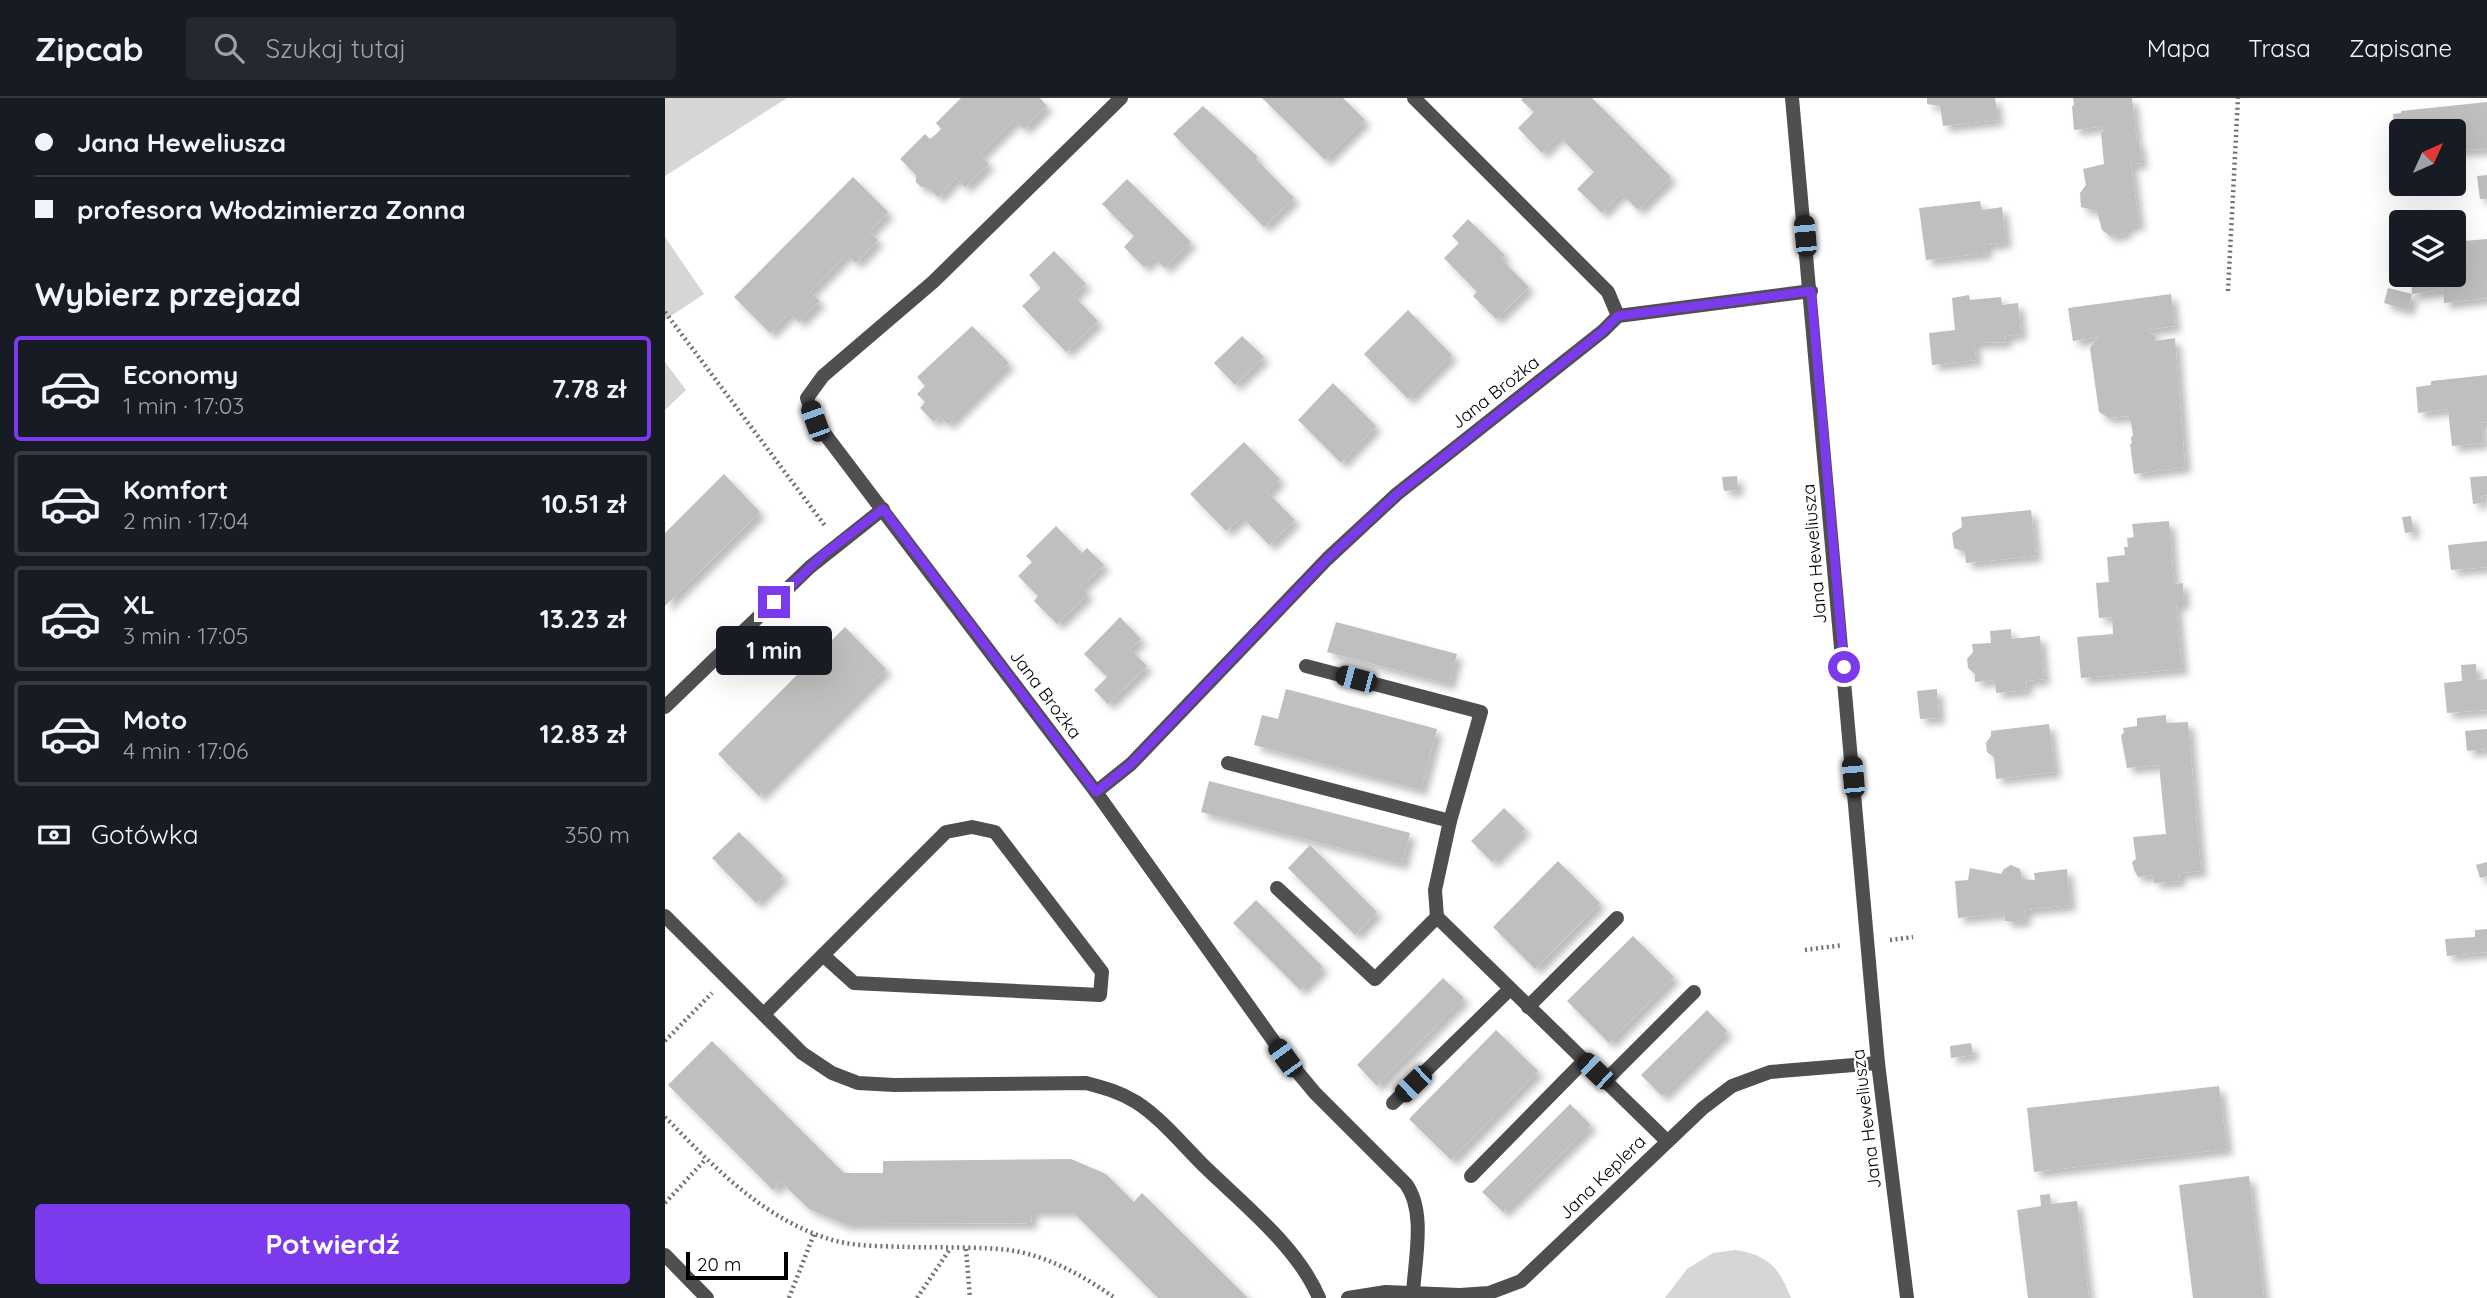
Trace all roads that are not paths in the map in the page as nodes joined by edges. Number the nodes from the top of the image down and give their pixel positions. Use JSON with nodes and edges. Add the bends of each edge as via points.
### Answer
{"nodes":[{"id":1,"x":1121,"y":98,"type":"edge"},
{"id":2,"x":1414,"y":98,"type":"edge"},
{"id":3,"x":1792,"y":98,"type":"edge"},
{"id":4,"x":1811,"y":291,"type":"junction"},
{"id":5,"x":1618,"y":316,"type":"junction"},
{"id":6,"x":883,"y":509,"type":"junction"},
{"id":7,"x":1306,"y":666,"type":"dead end"},
{"id":8,"x":665,"y":708,"type":"edge"},
{"id":9,"x":1229,"y":763,"type":"dead end"},
{"id":10,"x":1096,"y":792,"type":"junction"},
{"id":11,"x":1450,"y":821,"type":"junction"},
{"id":12,"x":1276,"y":887,"type":"dead end"},
{"id":13,"x":665,"y":915,"type":"edge"},
{"id":14,"x":1437,"y":917,"type":"junction"},
{"id":15,"x":1617,"y":918,"type":"dead end"},
{"id":16,"x":824,"y":956,"type":"junction"},
{"id":17,"x":1510,"y":989,"type":"junction"},
{"id":18,"x":1694,"y":992,"type":"dead end"},
{"id":19,"x":1528,"y":1007,"type":"junction"},
{"id":20,"x":764,"y":1014,"type":"junction"},
{"id":21,"x":1584,"y":1060,"type":"junction"},
{"id":22,"x":1878,"y":1063,"type":"junction"},
{"id":23,"x":1605,"y":1081,"type":"junction"},
{"id":24,"x":1393,"y":1103,"type":"dead end"},
{"id":25,"x":1667,"y":1141,"type":"junction"},
{"id":26,"x":1471,"y":1176,"type":"dead end"},
{"id":27,"x":665,"y":1255,"type":"edge"},
{"id":28,"x":1413,"y":1293,"type":"junction"},
{"id":29,"x":707,"y":1298,"type":"edge"},
{"id":30,"x":1319,"y":1298,"type":"edge"},
{"id":31,"x":1348,"y":1298,"type":"edge"},
{"id":32,"x":1907,"y":1298,"type":"edge"}],
"edges":[{"from":1,"to":6,"type":"street","name":"Jana Brożka","via":[[933,282],[823,376],[807,398],[815,421]]},
{"from":2,"to":5,"type":"street","via":[[1608,292]]},
{"from":3,"to":4,"type":"street","name":"Jana Heweliusza"},
{"from":4,"to":5,"type":"street"},
{"from":4,"to":22,"type":"street","name":"Jana Heweliusza"},
{"from":5,"to":10,"type":"street","name":"Jana Brożka","via":[[1397,494],[1327,559],[1131,764]]},
{"from":6,"to":8,"type":"street","via":[[810,567]]},
{"from":6,"to":10,"type":"street","name":"Jana Brożka"},
{"from":7,"to":11,"type":"street","via":[[1481,712]]},
{"from":9,"to":11,"type":"street"},
{"from":10,"to":28,"type":"street","via":[[1285,1058],[1415,1195]]},
{"from":11,"to":14,"type":"street","via":[[1435,890]]},
{"from":12,"to":14,"type":"street","via":[[1375,979]]},
{"from":13,"to":20,"type":"street"},
{"from":14,"to":17,"type":"street"},
{"from":15,"to":19,"type":"street"},
{"from":16,"to":16,"type":"street","via":[[854,983],[1100,995],[1103,972],[995,832],[972,827],[946,832]]},
{"from":16,"to":20,"type":"street"},
{"from":17,"to":19,"type":"street"},
{"from":17,"to":24,"type":"street"},
{"from":18,"to":23,"type":"street"},
{"from":19,"to":21,"type":"street"},
{"from":20,"to":30,"type":"street","via":[[802,1053],[858,1083],[1086,1083],[1115,1090],[1164,1125],[1293,1254]]},
{"from":21,"to":23,"type":"street"},
{"from":21,"to":26,"type":"street"},
{"from":22,"to":25,"type":"street","name":"Jana Keplera","via":[[1770,1072],[1732,1086]]},
{"from":22,"to":32,"type":"street","name":"Jana Heweliusza"},
{"from":23,"to":25,"type":"street"},
{"from":25,"to":28,"type":"street","name":"Jana Keplera","via":[[1521,1281],[1489,1293]]},
{"from":27,"to":29,"type":"street"},
{"from":28,"to":31,"type":"street","name":"Jana Keplera"}]}
